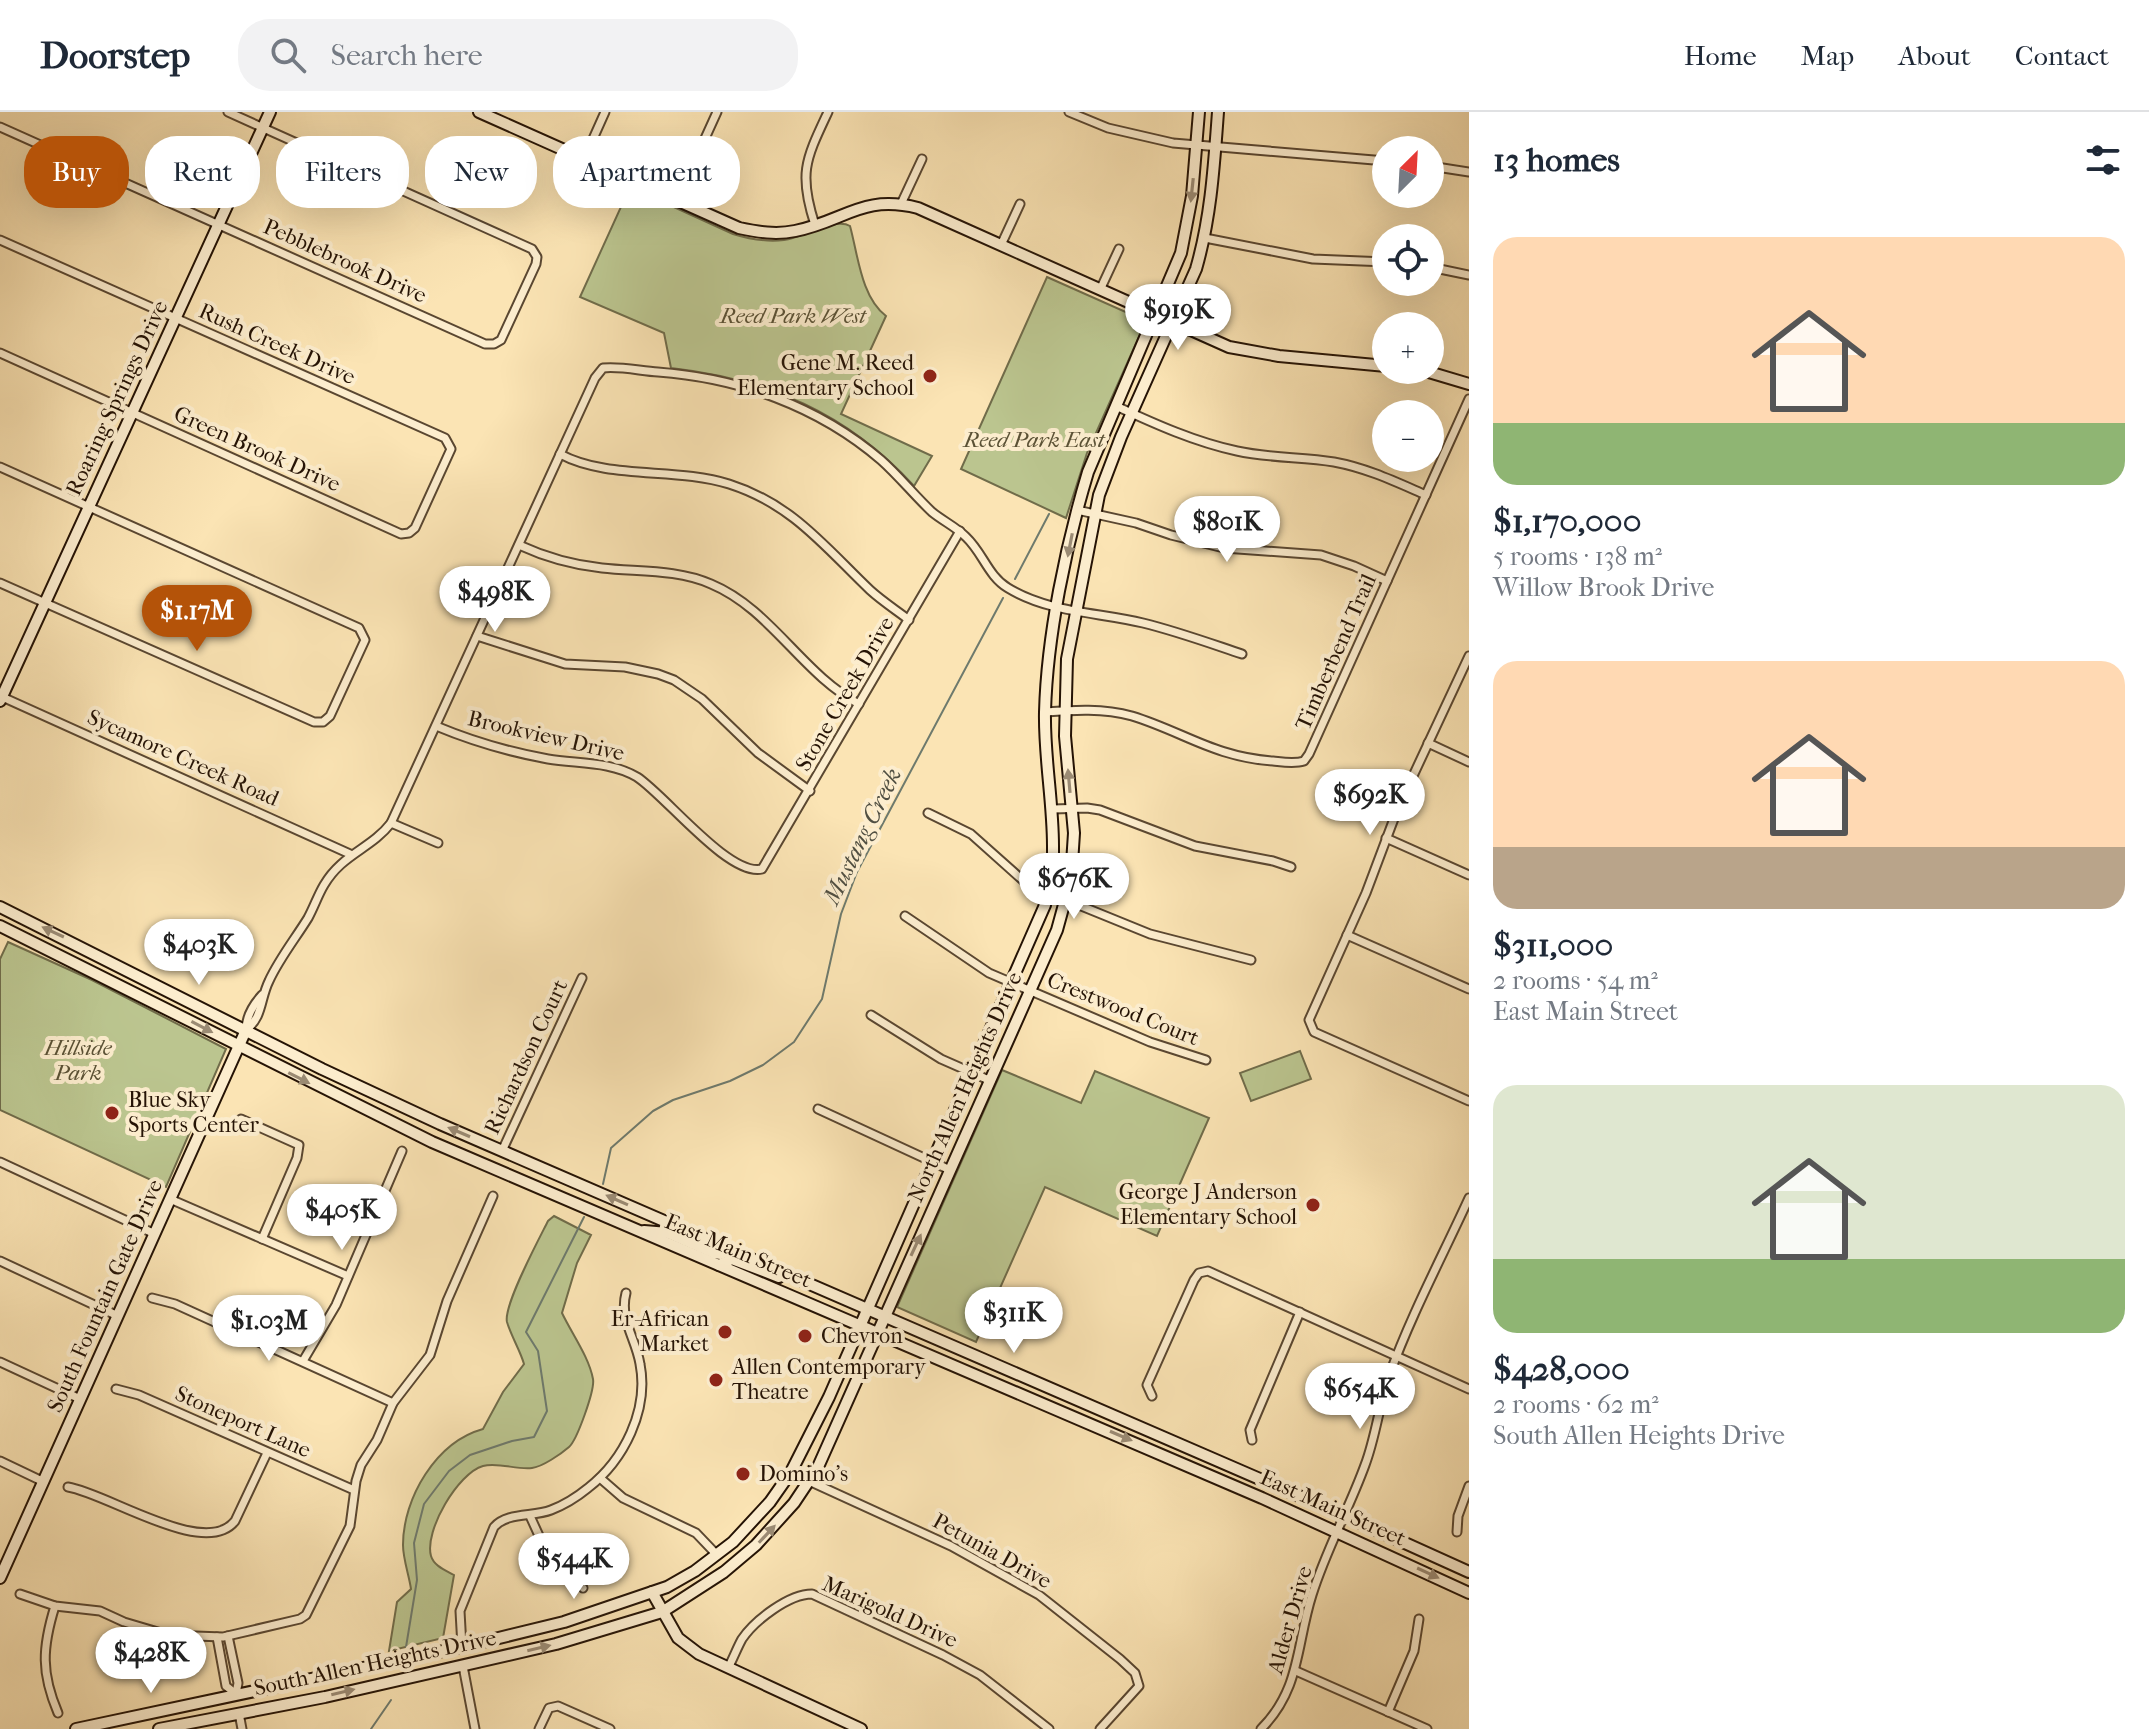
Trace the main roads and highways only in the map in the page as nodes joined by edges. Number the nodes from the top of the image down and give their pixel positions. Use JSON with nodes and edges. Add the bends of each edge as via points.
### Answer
{"nodes":[{"id":1,"x":270,"y":112,"type":"edge"},
{"id":2,"x":479,"y":112,"type":"edge"},
{"id":3,"x":1199,"y":112,"type":"edge"},
{"id":4,"x":1218,"y":112,"type":"edge"},
{"id":5,"x":1156,"y":315,"type":"junction"},
{"id":6,"x":1173,"y":323,"type":"junction"},
{"id":7,"x":1372,"y":365,"type":"edge"},
{"id":8,"x":1444,"y":377,"type":"edge"},
{"id":9,"x":1469,"y":384,"type":"edge"},
{"id":10,"x":1,"y":698,"type":"edge"},
{"id":11,"x":0,"y":907,"type":"edge"},
{"id":12,"x":0,"y":926,"type":"edge"},
{"id":13,"x":105,"y":958,"type":"junction"},
{"id":14,"x":98,"y":974,"type":"junction"},
{"id":15,"x":246,"y":1030,"type":"junction"},
{"id":16,"x":239,"y":1046,"type":"junction"},
{"id":17,"x":638,"y":1231,"type":"junction"},
{"id":18,"x":727,"y":1248,"type":"junction"},
{"id":19,"x":719,"y":1265,"type":"junction"},
{"id":20,"x":797,"y":1278,"type":"junction"},
{"id":21,"x":868,"y":1310,"type":"junction"},
{"id":22,"x":883,"y":1316,"type":"junction"},
{"id":23,"x":862,"y":1325,"type":"junction"},
{"id":24,"x":878,"y":1331,"type":"junction"},
{"id":25,"x":1055,"y":1391,"type":"junction"},
{"id":26,"x":1049,"y":1405,"type":"junction"},
{"id":27,"x":1145,"y":1447,"type":"junction"},
{"id":28,"x":1232,"y":1467,"type":"junction"},
{"id":29,"x":791,"y":1472,"type":"junction"},
{"id":30,"x":809,"y":1481,"type":"junction"},
{"id":31,"x":4,"y":1561,"type":"edge"},
{"id":32,"x":1469,"y":1572,"type":"edge"},
{"id":33,"x":0,"y":1578,"type":"edge"},
{"id":34,"x":652,"y":1592,"type":"junction"},
{"id":35,"x":1469,"y":1593,"type":"edge"},
{"id":36,"x":662,"y":1612,"type":"junction"},
{"id":37,"x":462,"y":1647,"type":"junction"},
{"id":38,"x":463,"y":1666,"type":"junction"},
{"id":39,"x":236,"y":1694,"type":"junction"},
{"id":40,"x":239,"y":1713,"type":"junction"},
{"id":41,"x":76,"y":1729,"type":"edge"},
{"id":42,"x":159,"y":1729,"type":"edge"},
{"id":43,"x":861,"y":1729,"type":"edge"}],
"edges":[{"from":1,"to":10,"type":"main road","name":"Roaring Springs Drive"},
{"from":2,"to":5,"type":"main road","via":[[739,228],[792,232],[862,206],[901,204]]},
{"from":3,"to":5,"type":"main road","name":"North Allen Heights Drive","one_way":true,"via":[[1187,229]]},
{"from":4,"to":6,"type":"main road","name":"North Allen Heights Drive","via":[[1205,238]]},
{"from":5,"to":6,"type":"main road"},
{"from":5,"to":21,"type":"main road","name":"North Allen Heights Drive","one_way":true,"via":[[1092,461],[1058,608],[1045,712],[1053,809],[1049,893]]},
{"from":6,"to":7,"type":"main road","via":[[1243,351]]},
{"from":22,"to":6,"type":"main road","name":"North Allen Heights Drive","one_way":true,"via":[[991,1081],[1066,900],[1074,852],[1064,711],[1067,659],[1105,476]]},
{"from":8,"to":9,"type":"main road"},
{"from":13,"to":11,"type":"main road","name":"East Main Street","one_way":true},
{"from":12,"to":14,"type":"main road","name":"East Main Street"},
{"from":13,"to":14,"type":"main road"},
{"from":13,"to":15,"type":"main road","name":"East Main Street"},
{"from":14,"to":16,"type":"main road","name":"East Main Street","one_way":true},
{"from":15,"to":16,"type":"main road","name":"South Fountain Gate Drive"},
{"from":18,"to":15,"type":"main road","name":"East Main Street","one_way":true,"via":[[440,1124]]},
{"from":16,"to":17,"type":"main road","name":"East Main Street","one_way":true,"via":[[432,1142]]},
{"from":16,"to":31,"type":"main road","name":"South Fountain Gate Drive"},
{"from":17,"to":18,"type":"main road","via":[[668,1233],[714,1253]]},
{"from":17,"to":19,"type":"main road","name":"East Main Street"},
{"from":18,"to":20,"type":"main road","name":"East Main Street"},
{"from":19,"to":20,"type":"main road","via":[[732,1259],[777,1277]]},
{"from":19,"to":23,"type":"main road","name":"East Main Street"},
{"from":20,"to":21,"type":"main road","name":"East Main Street"},
{"from":21,"to":22,"type":"main road","name":"East Main Street"},
{"from":21,"to":23,"type":"main road","name":"North Allen Heights Drive"},
{"from":22,"to":24,"type":"main road","name":"North Allen Heights Drive"},
{"from":22,"to":25,"type":"main road","name":"East Main Street"},
{"from":23,"to":24,"type":"main road","name":"East Main Street"},
{"from":23,"to":29,"type":"main road","name":"South Allen Heights Drive"},
{"from":24,"to":26,"type":"main road","name":"East Main Street"},
{"from":24,"to":30,"type":"main road","name":"South Allen Heights Drive"},
{"from":25,"to":26,"type":"main road"},
{"from":25,"to":28,"type":"main road","name":"East Main Street"},
{"from":26,"to":27,"type":"main road","name":"East Main Street","one_way":true},
{"from":27,"to":28,"type":"main road","via":[[1151,1439]]},
{"from":27,"to":35,"type":"main road","name":"East Main Street","one_way":true},
{"from":28,"to":32,"type":"main road","name":"East Main Street"},
{"from":29,"to":30,"type":"main road"},
{"from":29,"to":34,"type":"main road","name":"South Allen Heights Drive","via":[[749,1526],[717,1555]]},
{"from":36,"to":30,"type":"main road","name":"South Allen Heights Drive","one_way":true,"via":[[748,1553]]},
{"from":31,"to":33,"type":"main road","name":"South Fountain Gate Drive"},
{"from":34,"to":36,"type":"main road"},
{"from":34,"to":37,"type":"main road","name":"South Allen Heights Drive","via":[[564,1622]]},
{"from":38,"to":36,"type":"main road","name":"South Allen Heights Drive","one_way":true},
{"from":36,"to":43,"type":"main road","via":[[687,1646]]},
{"from":37,"to":38,"type":"main road"},
{"from":37,"to":39,"type":"main road","name":"South Allen Heights Drive"},
{"from":40,"to":38,"type":"main road","name":"South Allen Heights Drive","one_way":true},
{"from":39,"to":40,"type":"main road"},
{"from":39,"to":41,"type":"main road","name":"South Allen Heights Drive"},
{"from":40,"to":42,"type":"main road","name":"South Allen Heights Drive"}]}
